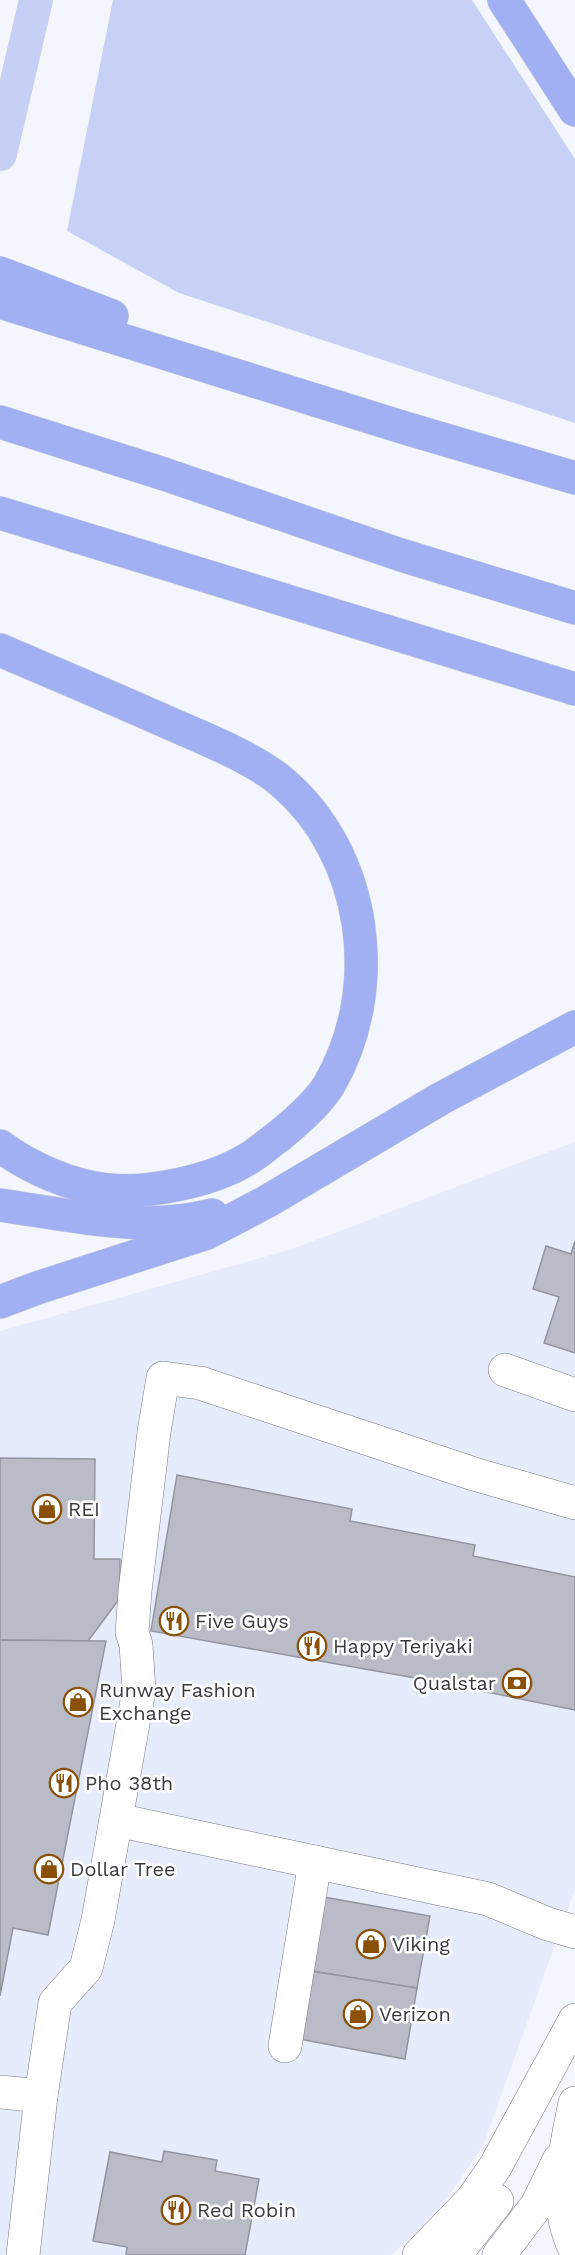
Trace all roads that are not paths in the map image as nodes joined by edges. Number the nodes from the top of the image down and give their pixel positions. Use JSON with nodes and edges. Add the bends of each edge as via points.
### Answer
{"nodes":[{"id":1,"x":36,"y":0,"type":"edge"},
{"id":2,"x":504,"y":0,"type":"edge"},
{"id":3,"x":575,"y":110,"type":"edge"},
{"id":4,"x":0,"y":154,"type":"edge"},
{"id":5,"x":0,"y":273,"type":"edge"},
{"id":6,"x":0,"y":302,"type":"edge"},
{"id":7,"x":0,"y":422,"type":"edge"},
{"id":8,"x":405,"y":428,"type":"junction"},
{"id":9,"x":575,"y":478,"type":"edge"},
{"id":10,"x":0,"y":513,"type":"edge"},
{"id":11,"x":575,"y":608,"type":"edge"},
{"id":12,"x":0,"y":650,"type":"edge"},
{"id":13,"x":575,"y":689,"type":"edge"},
{"id":14,"x":575,"y":1027,"type":"edge"},
{"id":15,"x":0,"y":1146,"type":"edge"},
{"id":16,"x":266,"y":1202,"type":"junction"},
{"id":17,"x":0,"y":1205,"type":"edge"},
{"id":18,"x":0,"y":1302,"type":"edge"},
{"id":19,"x":505,"y":1370,"type":"dead end"},
{"id":20,"x":575,"y":1395,"type":"edge"},
{"id":21,"x":575,"y":1503,"type":"edge"},
{"id":22,"x":117,"y":1820,"type":"junction"},
{"id":23,"x":315,"y":1863,"type":"junction"},
{"id":24,"x":575,"y":1932,"type":"edge"},
{"id":25,"x":575,"y":2020,"type":"edge"},
{"id":26,"x":285,"y":2046,"type":"dead end"},
{"id":27,"x":538,"y":2089,"type":"junction"},
{"id":28,"x":0,"y":2092,"type":"edge"},
{"id":29,"x":40,"y":2096,"type":"junction"},
{"id":30,"x":575,"y":2103,"type":"edge"},
{"id":31,"x":567,"y":2142,"type":"junction"},
{"id":32,"x":575,"y":2249,"type":"edge"},
{"id":33,"x":23,"y":2255,"type":"edge"},
{"id":34,"x":419,"y":2255,"type":"edge"},
{"id":35,"x":455,"y":2255,"type":"edge"},
{"id":36,"x":499,"y":2255,"type":"edge"}],
"edges":[{"from":1,"to":4,"type":"main road"},
{"from":2,"to":3,"type":"highway"},
{"from":5,"to":8,"type":"highway"},
{"from":6,"to":8,"type":"highway"},
{"from":7,"to":11,"type":"highway","via":[[401,555]]},
{"from":8,"to":9,"type":"highway"},
{"from":10,"to":13,"type":"highway"},
{"from":12,"to":15,"type":"highway","via":[[200,736],[281,781],[311,811],[332,842],[350,884],[361,934],[361,985],[349,1040],[328,1087],[294,1124],[246,1160],[210,1177],[159,1188],[108,1190],[68,1181],[23,1162]]},
{"from":14,"to":16,"type":"highway","via":[[440,1099]]},
{"from":16,"to":17,"type":"highway","via":[[195,1220],[131,1224]]},
{"from":16,"to":18,"type":"highway","via":[[207,1233]]},
{"from":19,"to":20,"type":"street"},
{"from":21,"to":22,"type":"street","via":[[474,1474],[200,1383],[163,1378],[135,1591],[132,1632],[139,1690]]},
{"from":22,"to":23,"type":"street"},
{"from":22,"to":29,"type":"street","via":[[86,1968],[56,2003]]},
{"from":23,"to":24,"type":"street","via":[[488,1899]]},
{"from":23,"to":26,"type":"street"},
{"from":25,"to":27,"type":"street"},
{"from":27,"to":34,"type":"street","via":[[472,2200]]},
{"from":27,"to":35,"type":"street","via":[[530,2142],[501,2195]]},
{"from":28,"to":29,"type":"street"},
{"from":29,"to":33,"type":"street"},
{"from":30,"to":31,"type":"street"},
{"from":31,"to":32,"type":"street","via":[[561,2176],[563,2209]]},
{"from":31,"to":36,"type":"street","via":[[537,2205]]}]}
